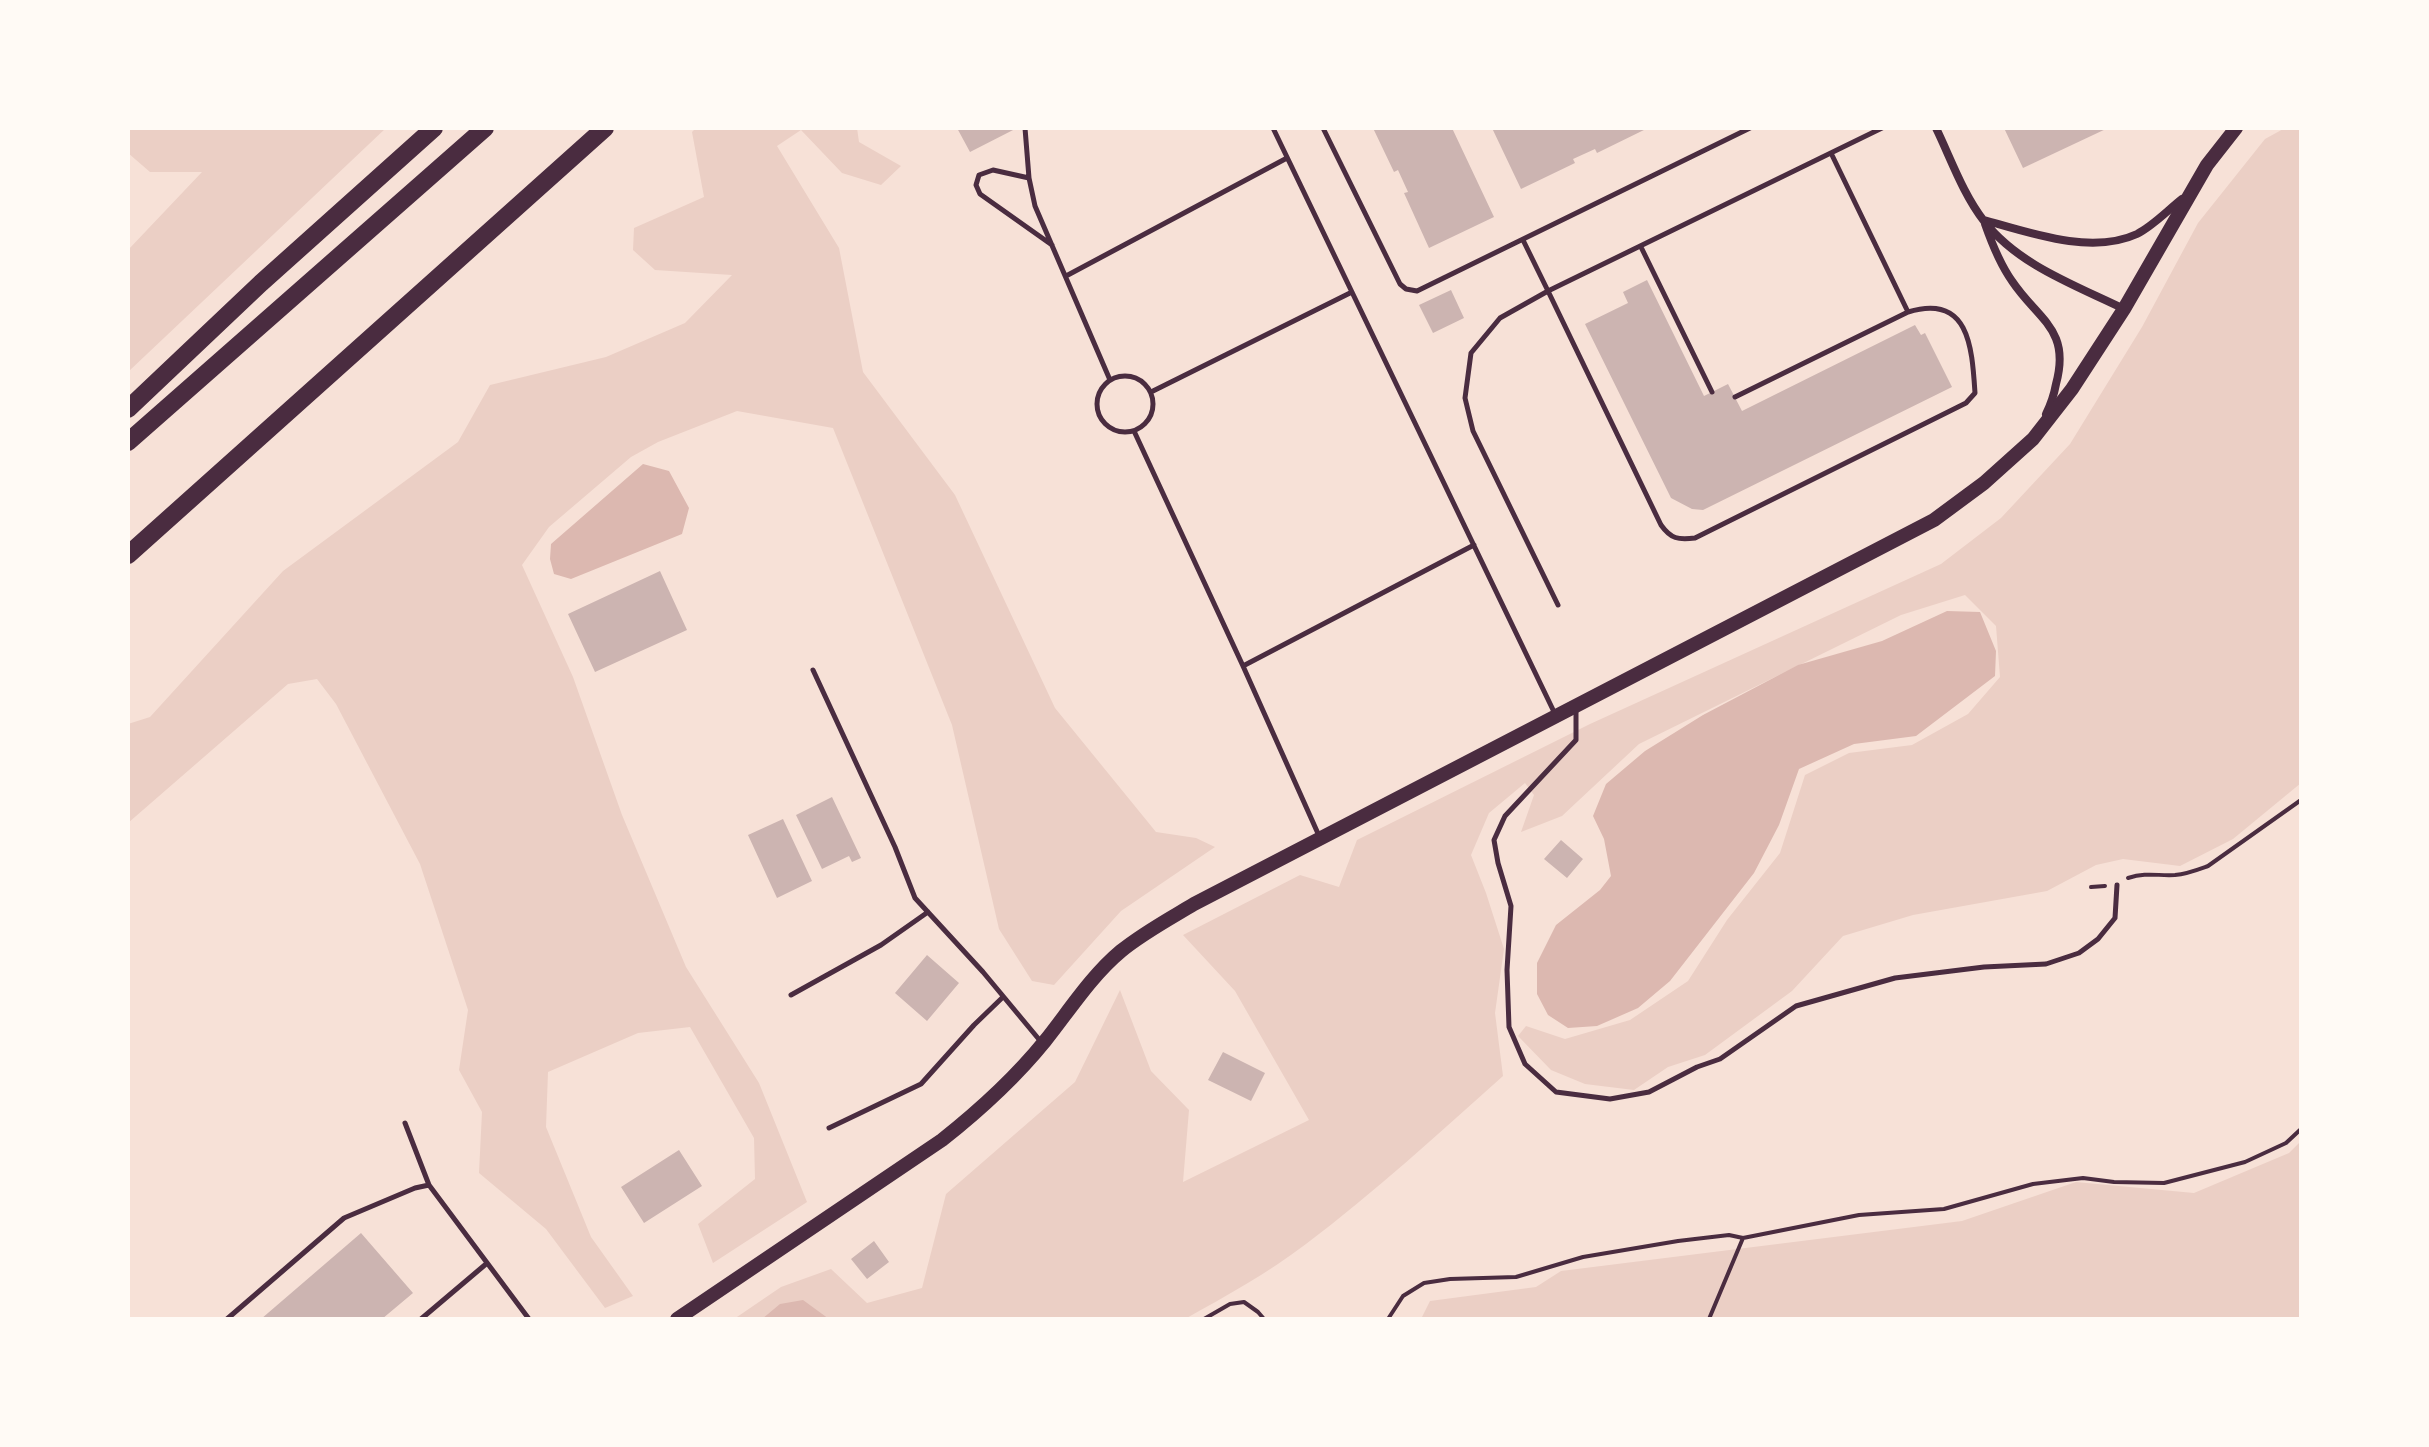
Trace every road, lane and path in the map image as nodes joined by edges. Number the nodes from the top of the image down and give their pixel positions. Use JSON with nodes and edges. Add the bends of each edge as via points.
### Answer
{"nodes":[{"id":1,"x":434,"y":128,"type":"edge"},
{"id":2,"x":485,"y":128,"type":"edge"},
{"id":3,"x":605,"y":128,"type":"edge"},
{"id":4,"x":1025,"y":128,"type":"edge"},
{"id":5,"x":1273,"y":128,"type":"edge"},
{"id":6,"x":1323,"y":128,"type":"edge"},
{"id":7,"x":1750,"y":128,"type":"edge"},
{"id":8,"x":1882,"y":128,"type":"edge"},
{"id":9,"x":1936,"y":128,"type":"edge"},
{"id":10,"x":2236,"y":128,"type":"edge"},
{"id":11,"x":1831,"y":153,"type":"junction"},
{"id":12,"x":1287,"y":158,"type":"junction"},
{"id":13,"x":1029,"y":178,"type":"junction"},
{"id":14,"x":2189,"y":194,"type":"junction"},
{"id":15,"x":1983,"y":220,"type":"junction"},
{"id":16,"x":1523,"y":240,"type":"junction"},
{"id":17,"x":1053,"y":245,"type":"junction"},
{"id":18,"x":1641,"y":247,"type":"junction"},
{"id":19,"x":1066,"y":276,"type":"junction"},
{"id":20,"x":1548,"y":291,"type":"junction"},
{"id":21,"x":1352,"y":292,"type":"junction"},
{"id":22,"x":2124,"y":309,"type":"junction"},
{"id":23,"x":1908,"y":312,"type":"junction"},
{"id":24,"x":1110,"y":380,"type":"junction"},
{"id":25,"x":1151,"y":392,"type":"junction"},
{"id":26,"x":1712,"y":392,"type":"dead end"},
{"id":27,"x":1735,"y":397,"type":"dead end"},
{"id":28,"x":128,"y":409,"type":"edge"},
{"id":29,"x":1134,"y":431,"type":"junction"},
{"id":30,"x":2033,"y":439,"type":"junction"},
{"id":31,"x":128,"y":442,"type":"edge"},
{"id":32,"x":1474,"y":545,"type":"junction"},
{"id":33,"x":128,"y":555,"type":"edge"},
{"id":34,"x":1558,"y":605,"type":"dead end"},
{"id":35,"x":1243,"y":666,"type":"junction"},
{"id":36,"x":813,"y":670,"type":"dead end"},
{"id":37,"x":1576,"y":707,"type":"junction"},
{"id":38,"x":1557,"y":717,"type":"junction"},
{"id":39,"x":2301,"y":800,"type":"edge"},
{"id":40,"x":1320,"y":839,"type":"junction"},
{"id":41,"x":2117,"y":885,"type":"junction"},
{"id":42,"x":2091,"y":887,"type":"dead end"},
{"id":43,"x":928,"y":912,"type":"junction"},
{"id":44,"x":791,"y":995,"type":"dead end"},
{"id":45,"x":1003,"y":997,"type":"junction"},
{"id":46,"x":1043,"y":1044,"type":"junction"},
{"id":47,"x":405,"y":1123,"type":"dead end"},
{"id":48,"x":829,"y":1128,"type":"dead end"},
{"id":49,"x":2301,"y":1129,"type":"edge"},
{"id":50,"x":429,"y":1185,"type":"junction"},
{"id":51,"x":1743,"y":1238,"type":"junction"},
{"id":52,"x":486,"y":1264,"type":"junction"},
{"id":53,"x":227,"y":1319,"type":"edge"},
{"id":54,"x":421,"y":1319,"type":"edge"},
{"id":55,"x":529,"y":1319,"type":"edge"},
{"id":56,"x":677,"y":1319,"type":"edge"},
{"id":57,"x":1204,"y":1319,"type":"edge"},
{"id":58,"x":1264,"y":1319,"type":"edge"},
{"id":59,"x":1388,"y":1319,"type":"edge"},
{"id":60,"x":1709,"y":1319,"type":"edge"}],
"edges":[{"from":1,"to":28,"type":"highway"},
{"from":2,"to":31,"type":"highway"},
{"from":3,"to":33,"type":"highway"},
{"from":4,"to":13,"type":"lane"},
{"from":5,"to":12,"type":"lane"},
{"from":6,"to":16,"type":"lane","via":[[1406,289],[1417,291]]},
{"from":7,"to":16,"type":"lane"},
{"from":8,"to":11,"type":"lane"},
{"from":9,"to":15,"type":"street"},
{"from":10,"to":14,"type":"main road"},
{"from":11,"to":18,"type":"lane"},
{"from":11,"to":23,"type":"lane"},
{"from":12,"to":19,"type":"lane"},
{"from":12,"to":21,"type":"lane"},
{"from":13,"to":17,"type":"lane"},
{"from":13,"to":17,"type":"lane","via":[[993,170],[979,175],[976,185],[980,194]]},
{"from":14,"to":15,"type":"street","via":[[2140,233],[2111,243],[2045,236]]},
{"from":14,"to":22,"type":"main road"},
{"from":15,"to":22,"type":"street","via":[[2031,263]]},
{"from":15,"to":30,"type":"street","via":[[2012,282],[2056,336],[2060,352],[2051,405]]},
{"from":16,"to":20,"type":"lane"},
{"from":17,"to":19,"type":"lane"},
{"from":18,"to":20,"type":"lane"},
{"from":18,"to":26,"type":"lane"},
{"from":19,"to":24,"type":"lane"},
{"from":20,"to":23,"type":"lane","via":[[1661,525],[1678,540],[1695,538],[1966,403],[1975,393],[1970,343],[1962,326],[1950,312],[1936,307]]},
{"from":20,"to":34,"type":"lane","via":[[1500,318],[1471,353],[1465,398],[1473,431]]},
{"from":21,"to":25,"type":"lane"},
{"from":21,"to":32,"type":"lane"},
{"from":22,"to":30,"type":"main road"},
{"from":23,"to":27,"type":"lane"},
{"from":24,"to":25,"type":"lane","via":[[1129,376]]},
{"from":24,"to":29,"type":"lane","via":[[1098,393],[1097,412],[1116,431]]},
{"from":25,"to":29,"type":"lane","via":[[1152,411]]},
{"from":29,"to":35,"type":"lane"},
{"from":30,"to":37,"type":"main road","via":[[1934,520]]},
{"from":32,"to":35,"type":"lane"},
{"from":32,"to":38,"type":"lane"},
{"from":35,"to":40,"type":"lane"},
{"from":36,"to":43,"type":"lane","via":[[915,898]]},
{"from":37,"to":38,"type":"main road"},
{"from":37,"to":41,"type":"lane","via":[[1576,740],[1505,816],[1494,840],[1511,906],[1509,1027],[1525,1064],[1556,1092],[1610,1099],[1649,1092],[1720,1059],[1796,1006],[1895,978],[2046,964],[2079,953],[2115,918]]},
{"from":38,"to":40,"type":"main road"},
{"from":39,"to":41,"type":"path","via":[[2208,866],[2181,874],[2129,877]]},
{"from":40,"to":46,"type":"main road","via":[[1149,930],[1096,976]]},
{"from":41,"to":42,"type":"path"},
{"from":43,"to":44,"type":"lane"},
{"from":43,"to":45,"type":"lane"},
{"from":45,"to":46,"type":"lane"},
{"from":45,"to":48,"type":"lane","via":[[921,1084]]},
{"from":46,"to":56,"type":"main road","via":[[997,1094],[942,1140]]},
{"from":47,"to":50,"type":"lane"},
{"from":49,"to":51,"type":"path","via":[[2286,1143],[2245,1162],[2164,1183],[2083,1178],[2033,1184],[1944,1209],[1859,1215]]},
{"from":50,"to":52,"type":"lane"},
{"from":50,"to":53,"type":"lane","via":[[344,1218]]},
{"from":51,"to":59,"type":"path","via":[[1678,1241],[1583,1257],[1516,1277],[1424,1283],[1403,1296]]},
{"from":51,"to":60,"type":"path"},
{"from":52,"to":54,"type":"lane"},
{"from":52,"to":55,"type":"lane"},
{"from":57,"to":58,"type":"path","via":[[1244,1302]]}]}
